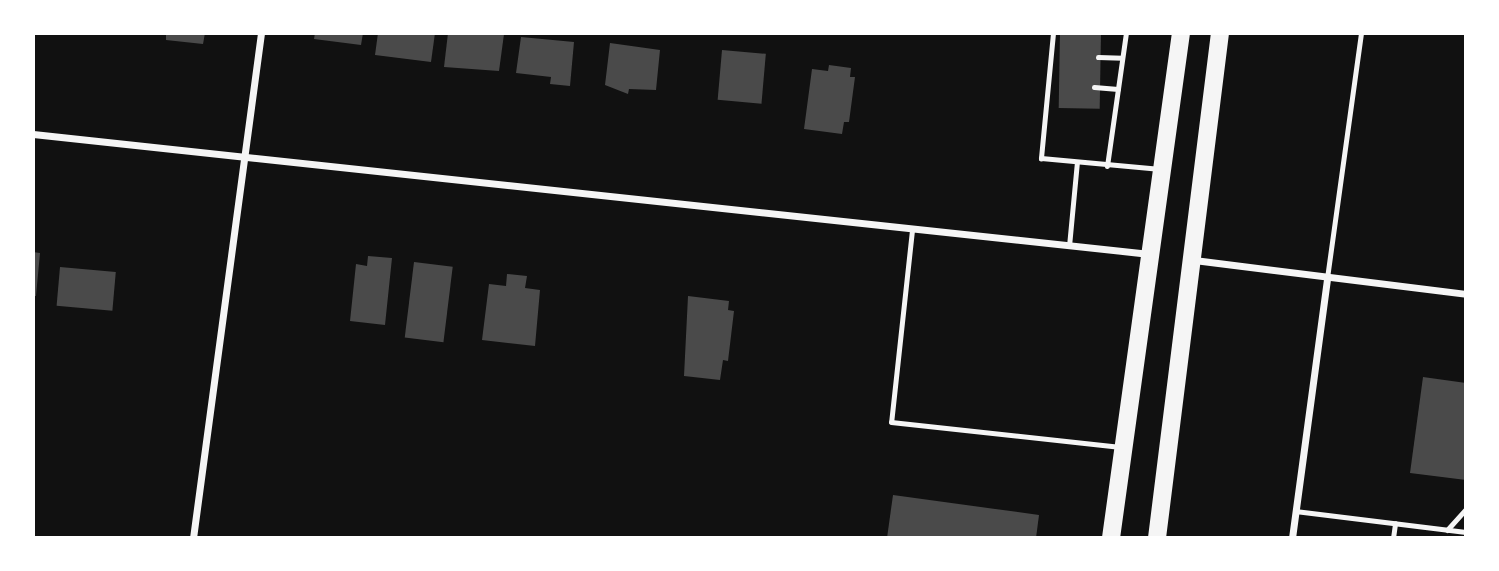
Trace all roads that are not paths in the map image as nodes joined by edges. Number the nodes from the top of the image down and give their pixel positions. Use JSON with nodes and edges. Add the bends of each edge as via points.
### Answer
{"nodes":[{"id":1,"x":261,"y":33,"type":"edge"},
{"id":2,"x":1053,"y":33,"type":"edge"},
{"id":3,"x":1126,"y":33,"type":"edge"},
{"id":4,"x":1181,"y":33,"type":"edge"},
{"id":5,"x":1220,"y":33,"type":"edge"},
{"id":6,"x":1361,"y":33,"type":"edge"},
{"id":7,"x":1098,"y":57,"type":"dead end"},
{"id":8,"x":1122,"y":58,"type":"junction"},
{"id":9,"x":1094,"y":87,"type":"dead end"},
{"id":10,"x":1118,"y":89,"type":"junction"},
{"id":11,"x":33,"y":134,"type":"edge"},
{"id":12,"x":244,"y":157,"type":"junction"},
{"id":13,"x":1077,"y":162,"type":"junction"},
{"id":14,"x":1107,"y":166,"type":"junction"},
{"id":15,"x":1166,"y":170,"type":"junction"},
{"id":16,"x":912,"y":230,"type":"junction"},
{"id":17,"x":1069,"y":246,"type":"junction"},
{"id":18,"x":1154,"y":254,"type":"junction"},
{"id":19,"x":1189,"y":260,"type":"junction"},
{"id":20,"x":1327,"y":278,"type":"junction"},
{"id":21,"x":1466,"y":294,"type":"edge"},
{"id":22,"x":1124,"y":448,"type":"junction"},
{"id":23,"x":1466,"y":509,"type":"edge"},
{"id":24,"x":1296,"y":511,"type":"junction"},
{"id":25,"x":1395,"y":523,"type":"junction"},
{"id":26,"x":1447,"y":530,"type":"junction"},
{"id":27,"x":1466,"y":532,"type":"edge"},
{"id":28,"x":194,"y":538,"type":"edge"},
{"id":29,"x":1111,"y":538,"type":"edge"},
{"id":30,"x":1157,"y":538,"type":"edge"},
{"id":31,"x":1292,"y":538,"type":"edge"},
{"id":32,"x":1393,"y":538,"type":"edge"}],
"edges":[{"from":1,"to":12,"type":"street"},
{"from":2,"to":13,"type":"lane","via":[[1041,158]]},
{"from":3,"to":8,"type":"lane"},
{"from":4,"to":15,"type":"main road"},
{"from":5,"to":19,"type":"main road"},
{"from":6,"to":20,"type":"lane"},
{"from":7,"to":8,"type":"lane"},
{"from":8,"to":10,"type":"lane"},
{"from":9,"to":10,"type":"lane"},
{"from":10,"to":14,"type":"lane"},
{"from":11,"to":12,"type":"street"},
{"from":12,"to":16,"type":"street"},
{"from":12,"to":28,"type":"street"},
{"from":13,"to":14,"type":"lane"},
{"from":13,"to":17,"type":"lane"},
{"from":14,"to":15,"type":"lane"},
{"from":15,"to":18,"type":"main road"},
{"from":16,"to":17,"type":"street"},
{"from":16,"to":22,"type":"lane","via":[[891,422]]},
{"from":17,"to":18,"type":"street"},
{"from":18,"to":22,"type":"main road"},
{"from":19,"to":20,"type":"street"},
{"from":19,"to":30,"type":"main road"},
{"from":20,"to":21,"type":"street"},
{"from":20,"to":24,"type":"street"},
{"from":22,"to":29,"type":"main road"},
{"from":23,"to":26,"type":"lane"},
{"from":24,"to":25,"type":"lane"},
{"from":24,"to":31,"type":"street"},
{"from":25,"to":26,"type":"lane"},
{"from":25,"to":32,"type":"lane"},
{"from":26,"to":27,"type":"lane"}]}
